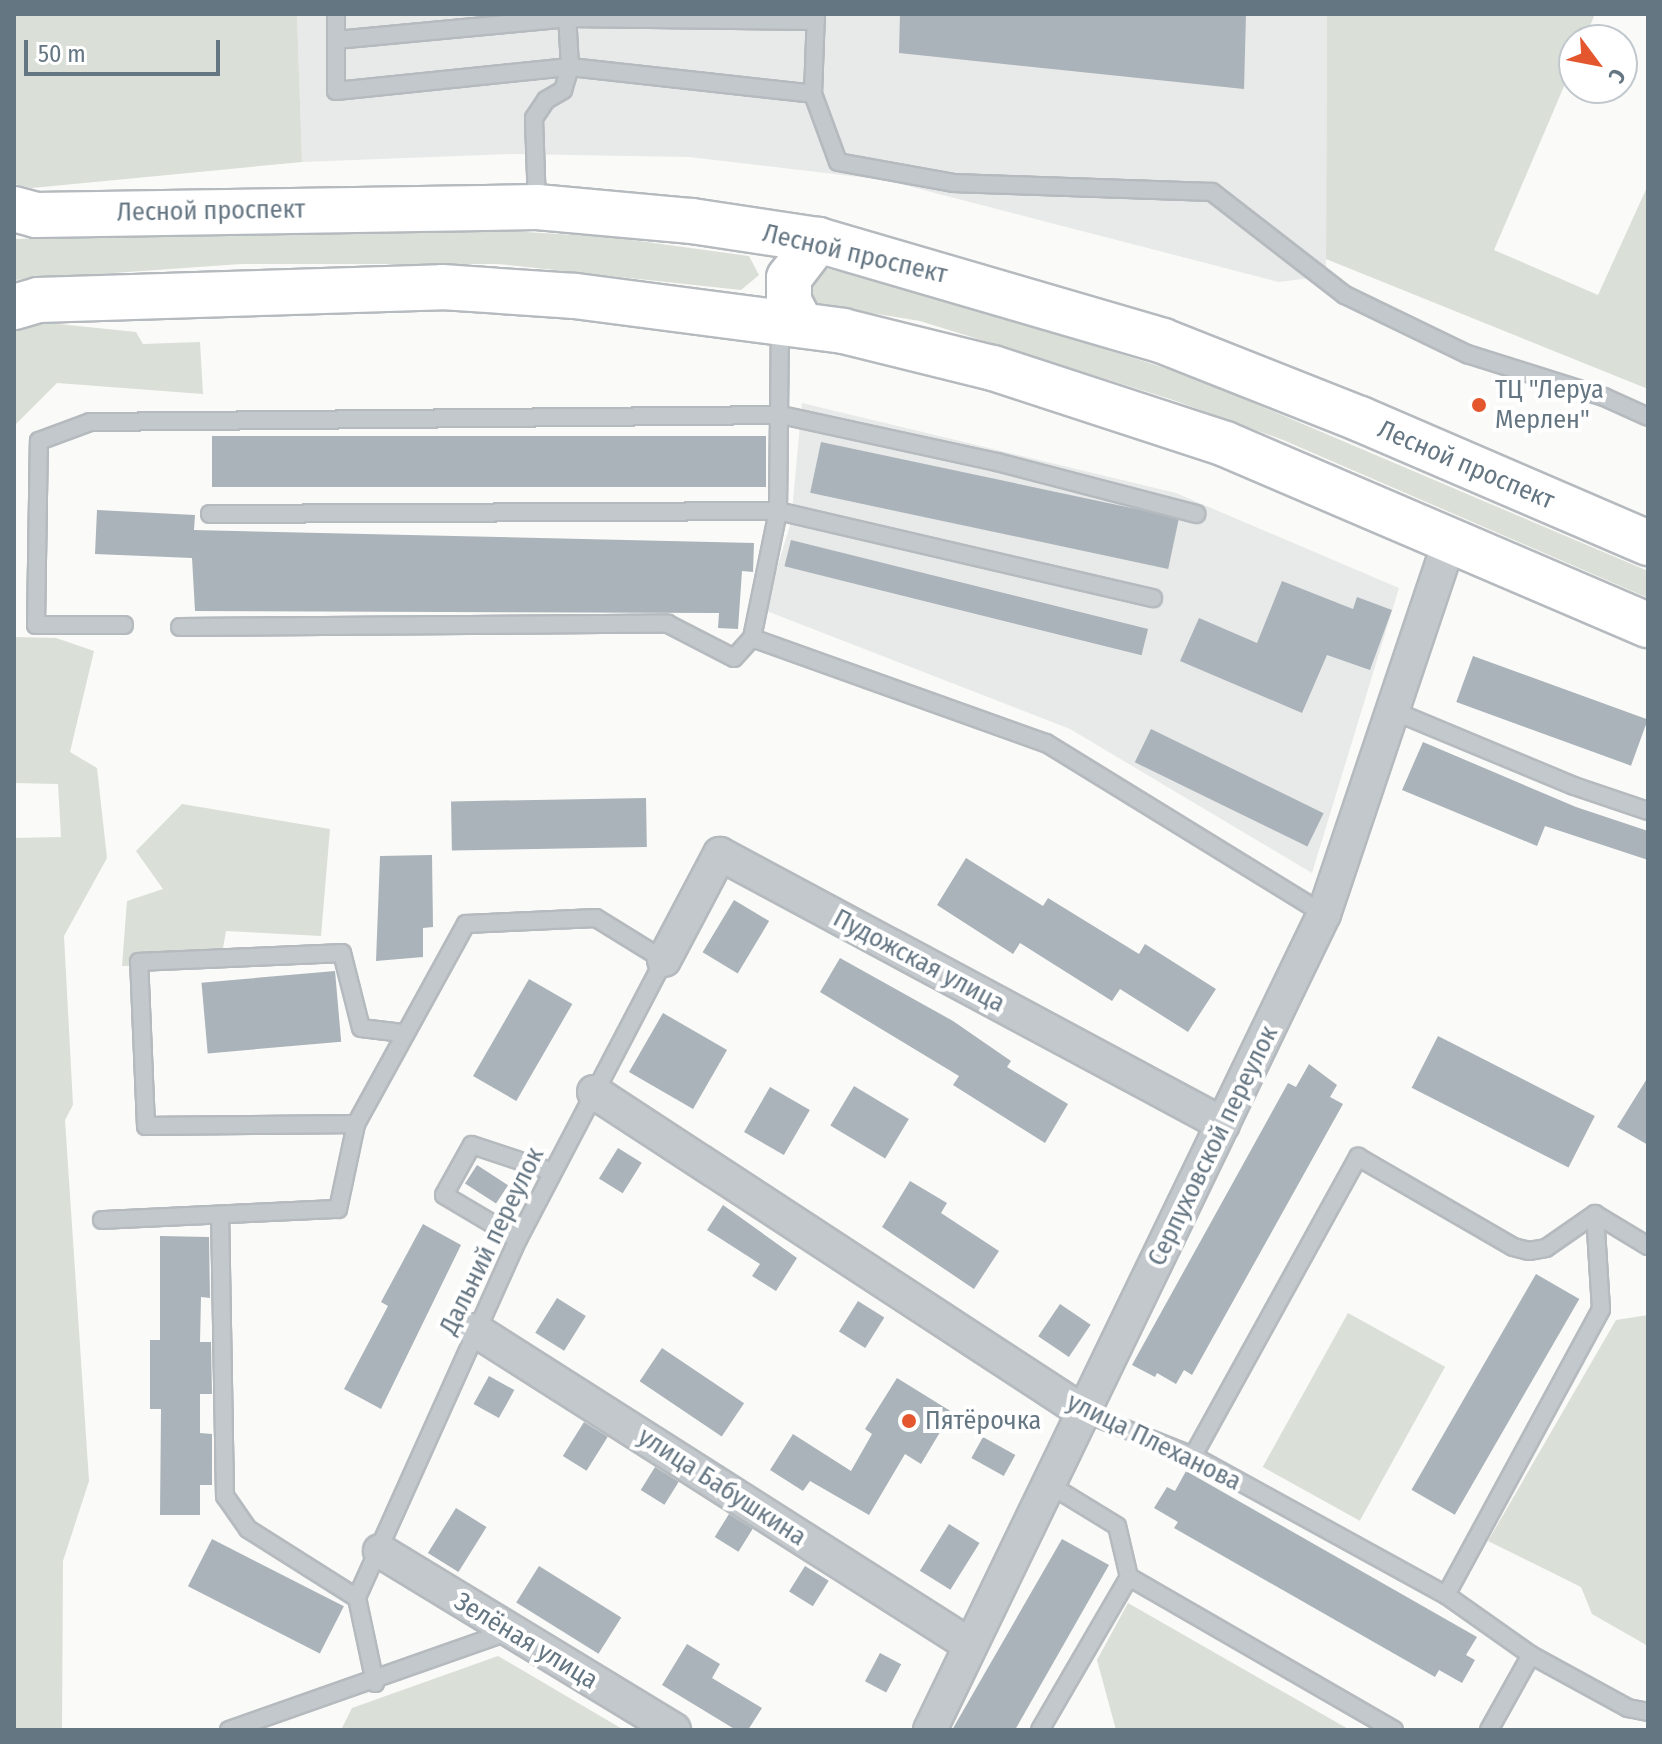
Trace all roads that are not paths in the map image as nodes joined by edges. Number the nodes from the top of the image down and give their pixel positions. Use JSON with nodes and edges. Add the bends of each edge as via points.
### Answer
{"nodes":[{"id":1,"x":336,"y":14,"type":"edge"},
{"id":2,"x":567,"y":16,"type":"edge"},
{"id":3,"x":816,"y":17,"type":"edge"},
{"id":4,"x":336,"y":40,"type":"junction"},
{"id":5,"x":570,"y":67,"type":"junction"},
{"id":6,"x":813,"y":94,"type":"junction"},
{"id":7,"x":537,"y":207,"type":"junction"},
{"id":8,"x":14,"y":209,"type":"edge"},
{"id":9,"x":752,"y":230,"type":"junction"},
{"id":10,"x":818,"y":240,"type":"junction"},
{"id":11,"x":14,"y":307,"type":"edge"},
{"id":12,"x":776,"y":320,"type":"junction"},
{"id":13,"x":781,"y":415,"type":"junction"},
{"id":14,"x":1648,"y":417,"type":"edge"},
{"id":15,"x":778,"y":511,"type":"junction"},
{"id":16,"x":210,"y":514,"type":"dead end"},
{"id":17,"x":1196,"y":514,"type":"dead end"},
{"id":18,"x":1449,"y":543,"type":"junction"},
{"id":19,"x":1648,"y":543,"type":"edge"},
{"id":20,"x":1153,"y":598,"type":"dead end"},
{"id":21,"x":124,"y":625,"type":"dead end"},
{"id":22,"x":1648,"y":625,"type":"edge"},
{"id":23,"x":180,"y":627,"type":"dead end"},
{"id":24,"x":752,"y":638,"type":"junction"},
{"id":25,"x":1389,"y":709,"type":"junction"},
{"id":26,"x":1648,"y":811,"type":"edge"},
{"id":27,"x":1324,"y":914,"type":"junction"},
{"id":28,"x":664,"y":960,"type":"junction"},
{"id":29,"x":403,"y":1033,"type":"junction"},
{"id":30,"x":594,"y":1092,"type":"junction"},
{"id":31,"x":356,"y":1124,"type":"junction"},
{"id":32,"x":1223,"y":1124,"type":"junction"},
{"id":33,"x":550,"y":1171,"type":"junction"},
{"id":34,"x":1595,"y":1214,"type":"junction"},
{"id":35,"x":220,"y":1216,"type":"junction"},
{"id":36,"x":102,"y":1220,"type":"dead end"},
{"id":37,"x":518,"y":1239,"type":"junction"},
{"id":38,"x":1648,"y":1246,"type":"edge"},
{"id":39,"x":475,"y":1330,"type":"junction"},
{"id":40,"x":1085,"y":1413,"type":"junction"},
{"id":41,"x":1193,"y":1456,"type":"junction"},
{"id":42,"x":1050,"y":1485,"type":"junction"},
{"id":43,"x":380,"y":1551,"type":"junction"},
{"id":44,"x":1129,"y":1577,"type":"junction"},
{"id":45,"x":1446,"y":1595,"type":"junction"},
{"id":46,"x":357,"y":1598,"type":"junction"},
{"id":47,"x":508,"y":1632,"type":"junction"},
{"id":48,"x":970,"y":1645,"type":"junction"},
{"id":49,"x":1531,"y":1655,"type":"junction"},
{"id":50,"x":375,"y":1683,"type":"junction"},
{"id":51,"x":1648,"y":1712,"type":"edge"},
{"id":52,"x":229,"y":1730,"type":"edge"},
{"id":53,"x":674,"y":1730,"type":"edge"},
{"id":54,"x":930,"y":1730,"type":"edge"},
{"id":55,"x":1040,"y":1730,"type":"edge"},
{"id":56,"x":1394,"y":1730,"type":"edge"},
{"id":57,"x":1489,"y":1730,"type":"edge"}],
"edges":[{"from":1,"to":4,"type":"lane"},
{"from":2,"to":3,"type":"lane"},
{"from":2,"to":4,"type":"lane"},
{"from":2,"to":5,"type":"lane"},
{"from":3,"to":6,"type":"lane"},
{"from":4,"to":5,"type":"lane","via":[[336,91]]},
{"from":5,"to":6,"type":"lane"},
{"from":5,"to":7,"type":"lane","via":[[563,90],[546,100],[534,118]]},
{"from":6,"to":14,"type":"lane","via":[[838,162],[953,183],[1212,192],[1345,295],[1467,354],[1604,397]]},
{"from":7,"to":8,"type":"main road","name":"Лесной проспект","via":[[36,215]]},
{"from":7,"to":9,"type":"main road","name":"Лесной проспект"},
{"from":9,"to":10,"type":"main road","name":"Лесной проспект"},
{"from":9,"to":12,"type":"main road","via":[[768,251]]},
{"from":10,"to":12,"type":"main road","via":[[789,278],[789,301]]},
{"from":10,"to":19,"type":"main road","name":"Лесной проспект","via":[[1163,341],[1347,413]]},
{"from":11,"to":12,"type":"main road","via":[[53,299],[442,287]]},
{"from":12,"to":13,"type":"lane"},
{"from":12,"to":18,"type":"main road","via":[[993,368],[1132,411],[1225,444]]},
{"from":13,"to":15,"type":"lane"},
{"from":13,"to":17,"type":"lane","via":[[997,462]]},
{"from":13,"to":21,"type":"lane","via":[[90,422],[39,441],[36,625]]},
{"from":15,"to":16,"type":"lane"},
{"from":15,"to":20,"type":"lane"},
{"from":15,"to":24,"type":"lane"},
{"from":18,"to":22,"type":"main road"},
{"from":18,"to":25,"type":"street","name":"Серпуховской переулок"},
{"from":23,"to":24,"type":"lane","via":[[668,624],[734,658]]},
{"from":24,"to":27,"type":"lane","via":[[1046,743]]},
{"from":25,"to":26,"type":"lane"},
{"from":25,"to":27,"type":"street","name":"Серпуховской переулок"},
{"from":27,"to":32,"type":"street","name":"Серпуховской переулок"},
{"from":28,"to":29,"type":"lane","via":[[596,918],[466,924]]},
{"from":28,"to":30,"type":"lane","name":"Дальний переулок"},
{"from":28,"to":32,"type":"street","name":"Пудожская улица","via":[[713,850]]},
{"from":29,"to":31,"type":"lane"},
{"from":29,"to":31,"type":"lane","via":[[361,1028],[342,953],[139,962],[146,1126]]},
{"from":30,"to":33,"type":"lane","name":"Дальний переулок"},
{"from":30,"to":40,"type":"street","name":"улица Плеханова"},
{"from":31,"to":35,"type":"lane","via":[[338,1209]]},
{"from":32,"to":40,"type":"street","name":"Серпуховской переулок"},
{"from":33,"to":37,"type":"lane","name":"Дальний переулок"},
{"from":33,"to":37,"type":"lane","via":[[472,1145],[444,1195]]},
{"from":34,"to":38,"type":"lane"},
{"from":34,"to":41,"type":"lane","via":[[1546,1248],[1529,1251],[1513,1247],[1358,1157]]},
{"from":34,"to":45,"type":"lane","via":[[1601,1309]]},
{"from":35,"to":36,"type":"lane"},
{"from":35,"to":46,"type":"lane","via":[[225,1496],[248,1529]]},
{"from":37,"to":39,"type":"lane","name":"Дальний переулок"},
{"from":39,"to":43,"type":"lane","name":"Дальний переулок"},
{"from":39,"to":48,"type":"street","name":"улица Бабушкина"},
{"from":40,"to":41,"type":"lane","name":"улица Плеханова"},
{"from":40,"to":42,"type":"street","name":"Серпуховской переулок"},
{"from":41,"to":45,"type":"lane","name":"улица Плеханова"},
{"from":42,"to":44,"type":"lane","via":[[1117,1526]]},
{"from":42,"to":48,"type":"street","name":"Серпуховской переулок"},
{"from":43,"to":46,"type":"lane","name":"Дальний переулок"},
{"from":43,"to":47,"type":"street","name":"Зелёная улица"},
{"from":44,"to":55,"type":"lane"},
{"from":44,"to":56,"type":"lane"},
{"from":45,"to":49,"type":"lane","name":"улица Плеханова"},
{"from":46,"to":50,"type":"lane"},
{"from":47,"to":50,"type":"lane"},
{"from":47,"to":53,"type":"street","name":"Зелёная улица"},
{"from":48,"to":54,"type":"street","name":"Серпуховской переулок"},
{"from":49,"to":51,"type":"lane","name":"улица Плеханова","via":[[1628,1708]]},
{"from":49,"to":57,"type":"lane"},
{"from":50,"to":52,"type":"lane"}]}
